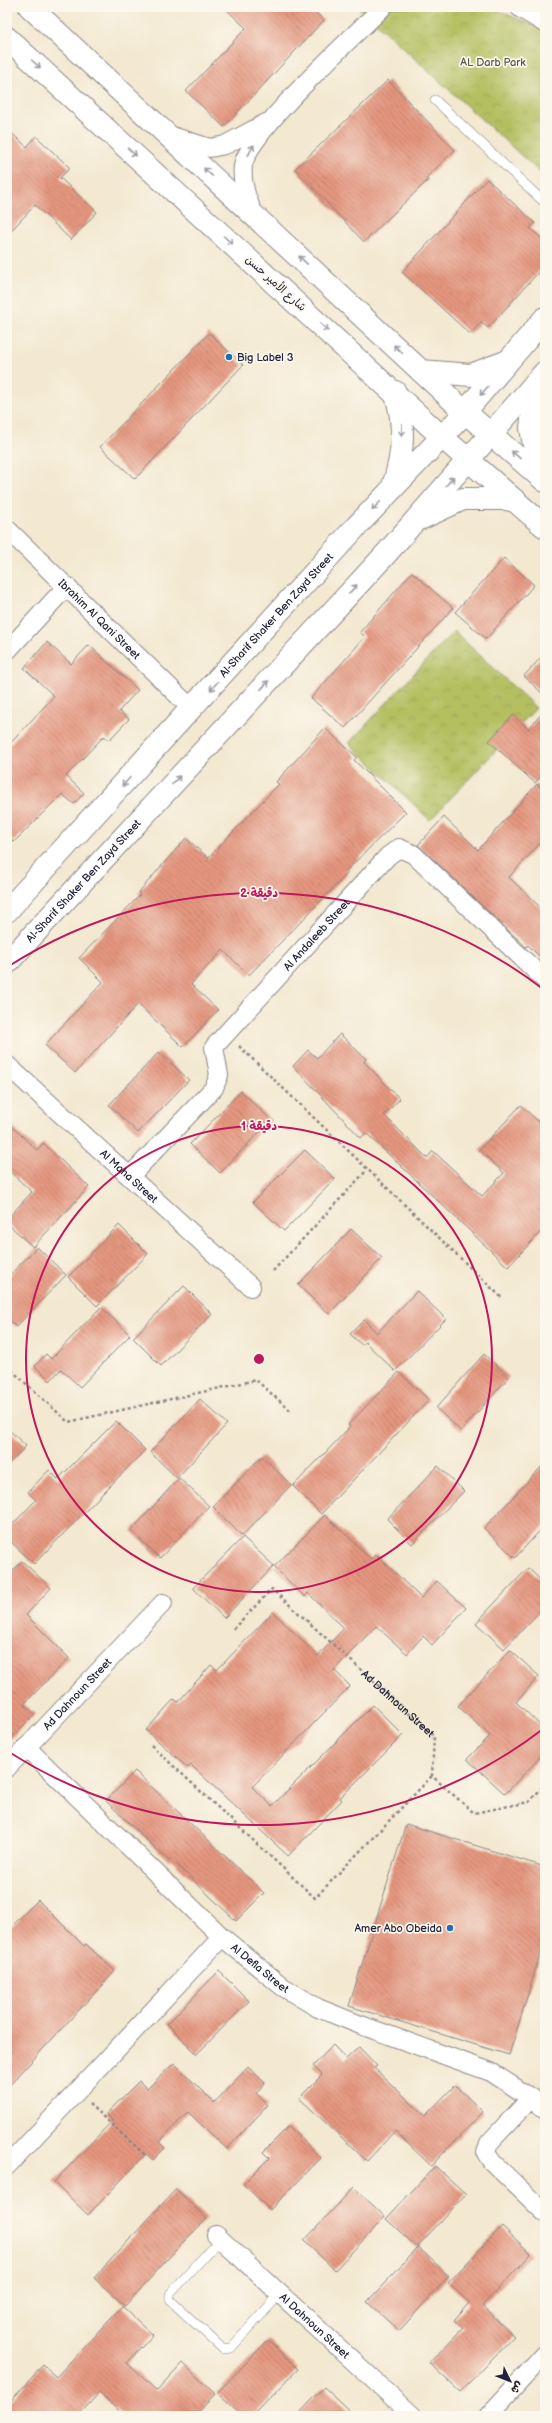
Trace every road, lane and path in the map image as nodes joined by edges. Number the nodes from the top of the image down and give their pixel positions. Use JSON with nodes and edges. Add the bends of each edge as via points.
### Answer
{"nodes":[{"id":1,"x":30,"y":7,"type":"edge"},
{"id":2,"x":383,"y":7,"type":"edge"},
{"id":3,"x":522,"y":7,"type":"edge"},
{"id":4,"x":544,"y":20,"type":"edge"},
{"id":5,"x":7,"y":38,"type":"edge"},
{"id":6,"x":435,"y":100,"type":"dead end"},
{"id":7,"x":270,"y":120,"type":"junction"},
{"id":8,"x":168,"y":135,"type":"junction"},
{"id":9,"x":545,"y":203,"type":"edge"},
{"id":10,"x":253,"y":213,"type":"junction"},
{"id":11,"x":545,"y":318,"type":"edge"},
{"id":12,"x":512,"y":359,"type":"junction"},
{"id":13,"x":422,"y":371,"type":"junction"},
{"id":14,"x":540,"y":377,"type":"edge"},
{"id":15,"x":395,"y":392,"type":"junction"},
{"id":16,"x":465,"y":412,"type":"junction"},
{"id":17,"x":492,"y":434,"type":"junction"},
{"id":18,"x":442,"y":437,"type":"junction"},
{"id":19,"x":468,"y":460,"type":"junction"},
{"id":20,"x":542,"y":478,"type":"edge"},
{"id":21,"x":392,"y":491,"type":"junction"},
{"id":22,"x":516,"y":501,"type":"junction"},
{"id":23,"x":416,"y":521,"type":"junction"},
{"id":24,"x":545,"y":527,"type":"edge"},
{"id":25,"x":7,"y":528,"type":"edge"},
{"id":26,"x":67,"y":586,"type":"junction"},
{"id":27,"x":7,"y":651,"type":"edge"},
{"id":28,"x":192,"y":709,"type":"junction"},
{"id":29,"x":80,"y":833,"type":"junction"},
{"id":30,"x":106,"y":856,"type":"junction"},
{"id":31,"x":7,"y":911,"type":"edge"},
{"id":32,"x":7,"y":963,"type":"edge"},
{"id":33,"x":545,"y":980,"type":"edge"},
{"id":34,"x":226,"y":1033,"type":"junction"},
{"id":35,"x":7,"y":1065,"type":"edge"},
{"id":36,"x":367,"y":1170,"type":"junction"},
{"id":37,"x":130,"y":1176,"type":"junction"},
{"id":38,"x":273,"y":1271,"type":"dead end"},
{"id":39,"x":250,"y":1287,"type":"dead end"},
{"id":40,"x":502,"y":1298,"type":"dead end"},
{"id":41,"x":7,"y":1366,"type":"edge"},
{"id":42,"x":292,"y":1412,"type":"dead end"},
{"id":43,"x":163,"y":1603,"type":"dead end"},
{"id":44,"x":234,"y":1629,"type":"dead end"},
{"id":45,"x":151,"y":1745,"type":"dead end"},
{"id":46,"x":26,"y":1747,"type":"junction"},
{"id":47,"x":7,"y":1768,"type":"edge"},
{"id":48,"x":432,"y":1776,"type":"junction"},
{"id":49,"x":545,"y":1784,"type":"edge"},
{"id":50,"x":222,"y":1937,"type":"junction"},
{"id":51,"x":76,"y":2091,"type":"junction"},
{"id":52,"x":531,"y":2098,"type":"junction"},
{"id":53,"x":545,"y":2110,"type":"edge"},
{"id":54,"x":145,"y":2155,"type":"dead end"},
{"id":55,"x":7,"y":2166,"type":"edge"},
{"id":56,"x":545,"y":2213,"type":"edge"},
{"id":57,"x":218,"y":2236,"type":"joint"},
{"id":58,"x":280,"y":2294,"type":"junction"},
{"id":59,"x":545,"y":2354,"type":"edge"},
{"id":60,"x":413,"y":2416,"type":"edge"},
{"id":61,"x":488,"y":2416,"type":"edge"}],
"edges":[{"from":1,"to":8,"type":"main road"},
{"from":2,"to":7,"type":"street"},
{"from":3,"to":4,"type":"main road"},
{"from":5,"to":15,"type":"main road","name":"شارع الأمير حسن","one_way":true},
{"from":6,"to":9,"type":"lane"},
{"from":7,"to":8,"type":"street","via":[[225,145],[210,148]]},
{"from":10,"to":7,"type":"street","one_way":true,"via":[[243,183],[244,164]]},
{"from":10,"to":8,"type":"main road","one_way":true},
{"from":13,"to":10,"type":"main road","one_way":true},
{"from":11,"to":12,"type":"main road","name":"Al-Sharif Shaker Ben Zayd Street"},
{"from":12,"to":13,"type":"main road","via":[[471,375]]},
{"from":12,"to":16,"type":"main road","name":"Al-Sharif Shaker Ben Zayd Street","one_way":true},
{"from":13,"to":16,"type":"main road"},
{"from":14,"to":17,"type":"main road","name":"Al-Sharif Shaker Ben Zayd Street"},
{"from":14,"to":20,"type":"main road","via":[[531,428]]},
{"from":15,"to":18,"type":"main road","name":"شارع الأمير حسن"},
{"from":15,"to":21,"type":"main road","one_way":true,"via":[[402,412],[402,429],[400,467]]},
{"from":16,"to":17,"type":"main road"},
{"from":16,"to":18,"type":"main road","name":"Al-Sharif Shaker Ben Zayd Street"},
{"from":17,"to":19,"type":"main road","name":"Al-Sharif Shaker Ben Zayd Street"},
{"from":20,"to":17,"type":"main road","one_way":true},
{"from":18,"to":19,"type":"main road","name":"شارع الأمير حسن"},
{"from":18,"to":21,"type":"main road","name":"Al-Sharif Shaker Ben Zayd Street"},
{"from":19,"to":22,"type":"main road","name":"شارع الأمير حسن"},
{"from":23,"to":19,"type":"main road","name":"Al-Sharif Shaker Ben Zayd Street","one_way":true},
{"from":21,"to":28,"type":"main road","name":"Al-Sharif Shaker Ben Zayd Street","one_way":true,"via":[[354,529]]},
{"from":22,"to":23,"type":"main road","via":[[463,499]]},
{"from":22,"to":24,"type":"main road","name":"شارع الأمير حسن"},
{"from":30,"to":23,"type":"main road","name":"Al-Sharif Shaker Ben Zayd Street","one_way":true},
{"from":25,"to":26,"type":"street","name":"Ibrahim Al Qani Street"},
{"from":26,"to":27,"type":"street"},
{"from":26,"to":28,"type":"street","name":"Ibrahim Al Qani Street"},
{"from":28,"to":29,"type":"main road","name":"Al-Sharif Shaker Ben Zayd Street","one_way":true},
{"from":29,"to":30,"type":"main road"},
{"from":29,"to":31,"type":"main road","name":"Al-Sharif Shaker Ben Zayd Street"},
{"from":30,"to":32,"type":"main road","name":"Al-Sharif Shaker Ben Zayd Street"},
{"from":33,"to":34,"type":"street","name":"Al Andaleeb Street","via":[[412,854],[399,848],[388,856]]},
{"from":34,"to":36,"type":"path"},
{"from":34,"to":37,"type":"street","name":"Al Andaleeb Street","via":[[214,1046],[219,1075],[214,1088]]},
{"from":35,"to":37,"type":"street","name":"Al Maha Street"},
{"from":36,"to":38,"type":"path"},
{"from":36,"to":40,"type":"path"},
{"from":37,"to":39,"type":"street","name":"Al Maha Street"},
{"from":41,"to":42,"type":"path","via":[[68,1422],[256,1380]]},
{"from":43,"to":46,"type":"street","name":"Ad Dahnoun Street"},
{"from":44,"to":48,"type":"path","name":"Ad Dahnoun Street","via":[[272,1590],[434,1736]]},
{"from":45,"to":48,"type":"path","via":[[315,1898]]},
{"from":46,"to":47,"type":"street","name":"Ad Dahnoun Street"},
{"from":46,"to":50,"type":"street","name":"Al Defla Street"},
{"from":48,"to":49,"type":"path","via":[[474,1813],[529,1802]]},
{"from":50,"to":51,"type":"street"},
{"from":50,"to":52,"type":"street","name":"Al Defla Street","via":[[263,1972],[318,2008],[491,2072]]},
{"from":51,"to":54,"type":"path"},
{"from":51,"to":55,"type":"street"},
{"from":52,"to":53,"type":"street","name":"Al Defla Street"},
{"from":52,"to":56,"type":"street","via":[[489,2143],[486,2153],[492,2162]]},
{"from":57,"to":58,"type":"street","name":"Al Dahnoun Street"},
{"from":57,"to":58,"type":"lane","via":[[170,2294],[170,2300],[223,2349],[231,2348]]},
{"from":58,"to":60,"type":"street","name":"Al Dahnoun Street"},
{"from":59,"to":61,"type":"street"}]}
